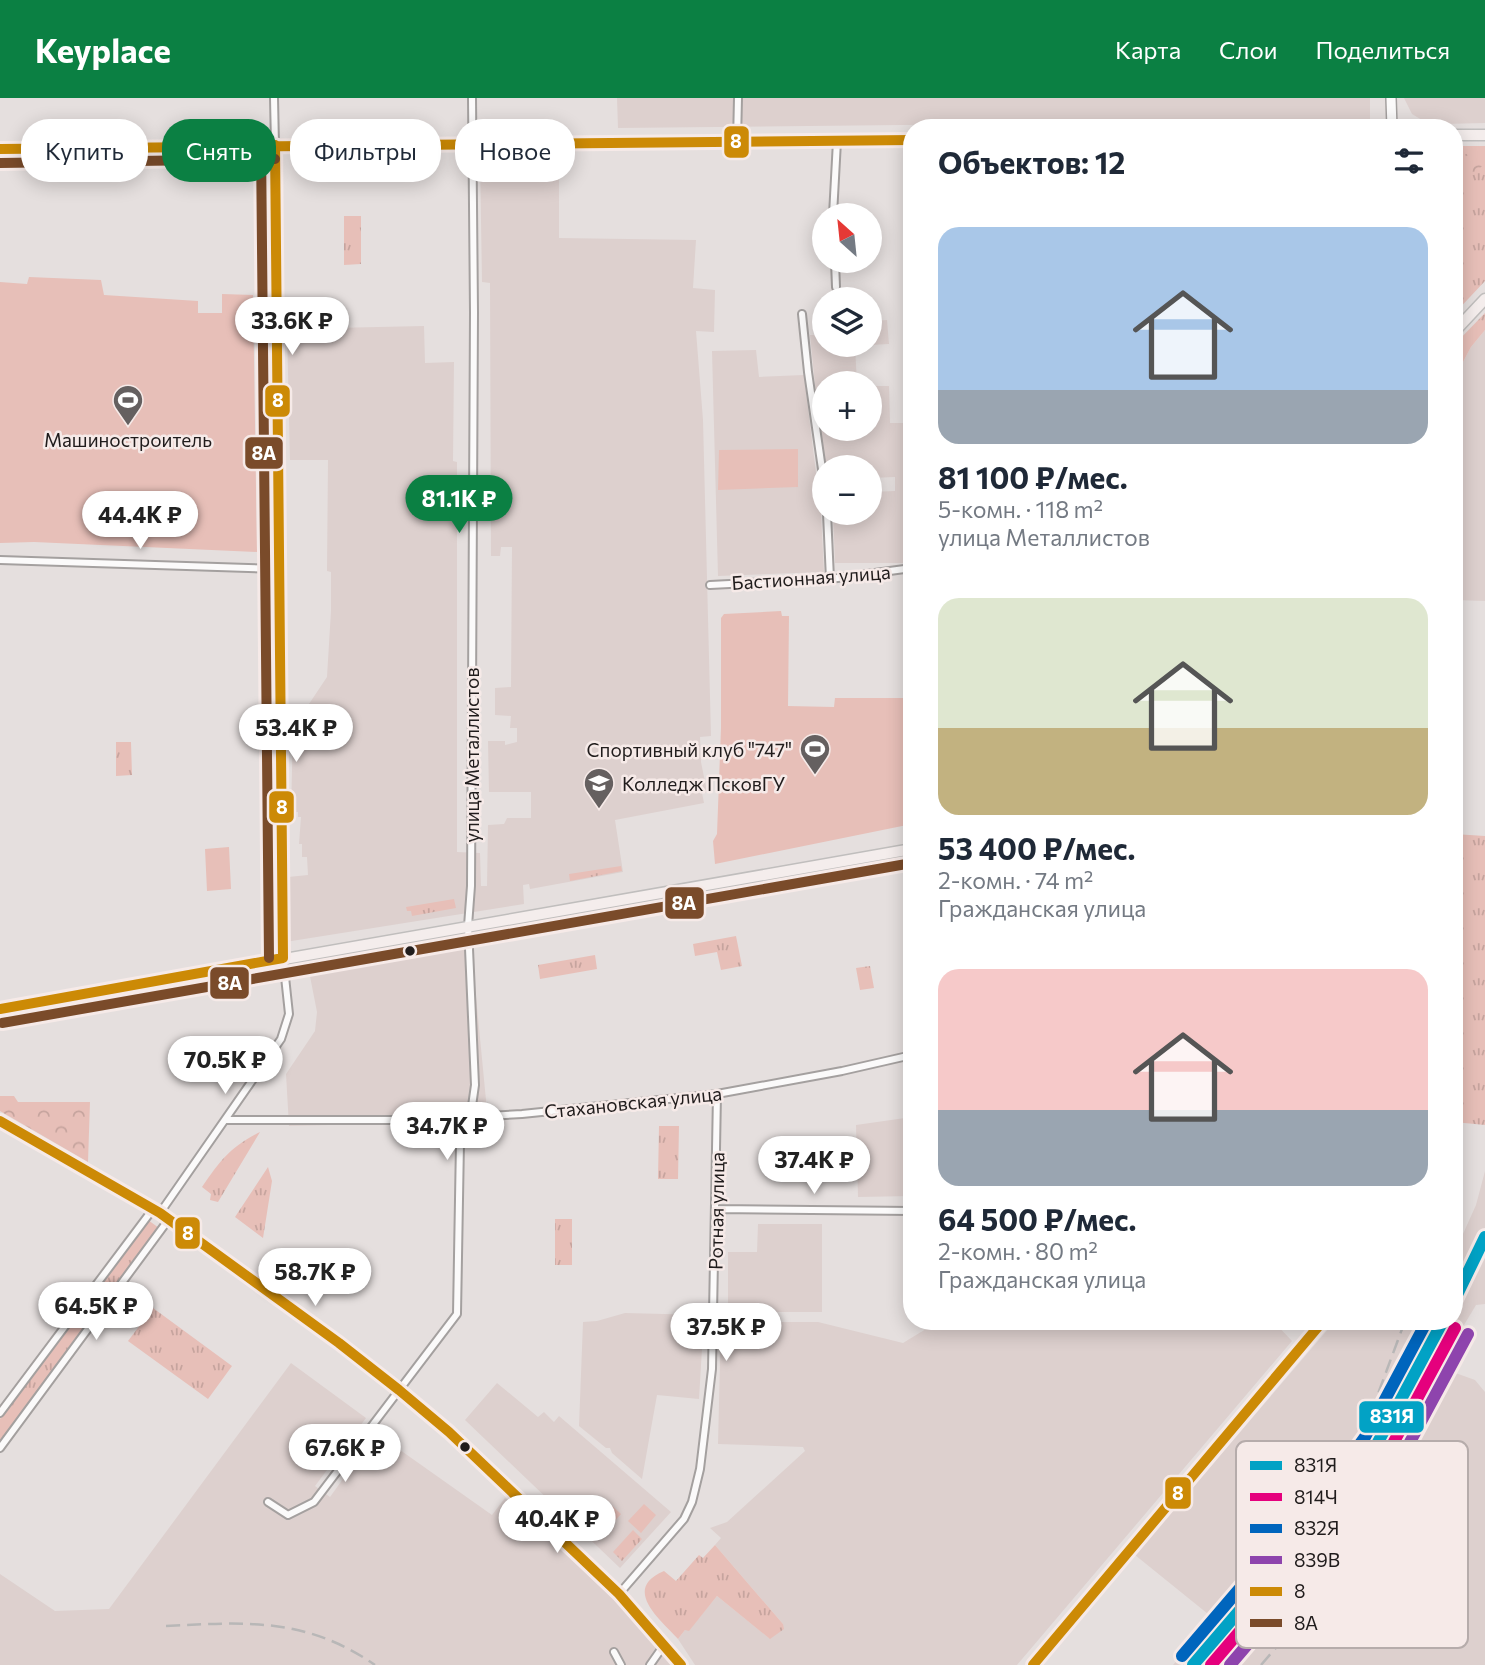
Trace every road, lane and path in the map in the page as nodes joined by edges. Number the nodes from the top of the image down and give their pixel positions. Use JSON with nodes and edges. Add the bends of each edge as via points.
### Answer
{"nodes":[{"id":1,"x":274,"y":98,"type":"edge"},
{"id":2,"x":472,"y":98,"type":"edge"},
{"id":3,"x":738,"y":98,"type":"edge"},
{"id":4,"x":1391,"y":98,"type":"edge"},
{"id":5,"x":274,"y":119,"type":"edge"},
{"id":6,"x":472,"y":119,"type":"edge"},
{"id":7,"x":1392,"y":119,"type":"edge"},
{"id":8,"x":1463,"y":135,"type":"edge"},
{"id":9,"x":1485,"y":135,"type":"edge"},
{"id":10,"x":837,"y":141,"type":"junction"},
{"id":11,"x":903,"y":141,"type":"edge"},
{"id":12,"x":737,"y":142,"type":"junction"},
{"id":13,"x":575,"y":144,"type":"edge"},
{"id":14,"x":276,"y":145,"type":"edge"},
{"id":15,"x":455,"y":145,"type":"edge"},
{"id":16,"x":162,"y":147,"type":"edge"},
{"id":17,"x":0,"y":149,"type":"edge"},
{"id":18,"x":275,"y":182,"type":"edge"},
{"id":19,"x":472,"y":182,"type":"edge"},
{"id":20,"x":834,"y":203,"type":"edge"},
{"id":21,"x":835,"y":273,"type":"edge"},
{"id":22,"x":836,"y":287,"type":"dead end"},
{"id":23,"x":1485,"y":299,"type":"edge"},
{"id":24,"x":802,"y":314,"type":"dead end"},
{"id":25,"x":1463,"y":322,"type":"edge"},
{"id":26,"x":820,"y":455,"type":"edge"},
{"id":27,"x":828,"y":525,"type":"edge"},
{"id":28,"x":0,"y":560,"type":"edge"},
{"id":29,"x":280,"y":569,"type":"junction"},
{"id":30,"x":903,"y":569,"type":"edge"},
{"id":31,"x":830,"y":579,"type":"junction"},
{"id":32,"x":710,"y":585,"type":"dead end"},
{"id":33,"x":903,"y":851,"type":"edge"},
{"id":34,"x":468,"y":926,"type":"junction"},
{"id":35,"x":284,"y":958,"type":"junction"},
{"id":36,"x":0,"y":1009,"type":"edge"},
{"id":37,"x":903,"y":1057,"type":"edge"},
{"id":38,"x":717,"y":1094,"type":"junction"},
{"id":39,"x":468,"y":1118,"type":"junction"},
{"id":40,"x":225,"y":1120,"type":"junction"},
{"id":41,"x":0,"y":1121,"type":"edge"},
{"id":42,"x":716,"y":1209,"type":"junction"},
{"id":43,"x":156,"y":1211,"type":"junction"},
{"id":44,"x":903,"y":1211,"type":"edge"},
{"id":45,"x":169,"y":1219,"type":"junction"},
{"id":46,"x":1315,"y":1330,"type":"edge"},
{"id":47,"x":399,"y":1390,"type":"junction"},
{"id":48,"x":0,"y":1413,"type":"edge"},
{"id":49,"x":0,"y":1448,"type":"edge"},
{"id":50,"x":268,"y":1502,"type":"dead end"},
{"id":51,"x":618,"y":1594,"type":"junction"},
{"id":52,"x":664,"y":1645,"type":"junction"},
{"id":53,"x":614,"y":1652,"type":"dead end"},
{"id":54,"x":621,"y":1665,"type":"edge"},
{"id":55,"x":650,"y":1665,"type":"edge"},
{"id":56,"x":681,"y":1665,"type":"edge"},
{"id":57,"x":1033,"y":1665,"type":"edge"}],
"edges":[{"from":1,"to":5,"type":"street"},
{"from":2,"to":6,"type":"street","name":"улица Металлистов"},
{"from":3,"to":12,"type":"street"},
{"from":4,"to":7,"type":"main road"},
{"from":8,"to":9,"type":"main road"},
{"from":10,"to":11,"type":"main road"},
{"from":10,"to":12,"type":"main road"},
{"from":10,"to":20,"type":"street"},
{"from":12,"to":13,"type":"main road"},
{"from":14,"to":15,"type":"main road"},
{"from":16,"to":17,"type":"main road"},
{"from":18,"to":29,"type":"street"},
{"from":19,"to":34,"type":"street","name":"улица Металлистов"},
{"from":21,"to":22,"type":"street"},
{"from":23,"to":25,"type":"main road"},
{"from":24,"to":26,"type":"street"},
{"from":27,"to":31,"type":"street"},
{"from":28,"to":29,"type":"street"},
{"from":29,"to":35,"type":"street"},
{"from":30,"to":31,"type":"street","name":"Бастионная улица"},
{"from":31,"to":32,"type":"street","name":"Бастионная улица"},
{"from":33,"to":34,"type":"main road"},
{"from":34,"to":35,"type":"main road"},
{"from":34,"to":39,"type":"street","name":"улица Металлистов","via":[[475,1085]]},
{"from":35,"to":36,"type":"main road"},
{"from":35,"to":40,"type":"street","via":[[286,1026]]},
{"from":37,"to":38,"type":"street","name":"Стахановская улица"},
{"from":38,"to":39,"type":"street","name":"Стахановская улица"},
{"from":38,"to":42,"type":"street","name":"Ротная улица"},
{"from":39,"to":40,"type":"street","name":"Стахановская улица"},
{"from":39,"to":47,"type":"street","name":"улица Металлистов","via":[[460,1142],[457,1314]]},
{"from":40,"to":43,"type":"street"},
{"from":41,"to":43,"type":"street"},
{"from":42,"to":44,"type":"street"},
{"from":42,"to":51,"type":"street","name":"Ротная улица","via":[[712,1369],[692,1502],[684,1518]]},
{"from":43,"to":45,"type":"street"},
{"from":43,"to":48,"type":"street"},
{"from":45,"to":47,"type":"street"},
{"from":45,"to":49,"type":"street"},
{"from":46,"to":57,"type":"main road"},
{"from":47,"to":50,"type":"street","name":"улица Металлистов","via":[[314,1502],[288,1516]]},
{"from":47,"to":51,"type":"street"},
{"from":51,"to":52,"type":"street"},
{"from":52,"to":55,"type":"street"},
{"from":52,"to":56,"type":"street"},
{"from":53,"to":54,"type":"street"}]}
